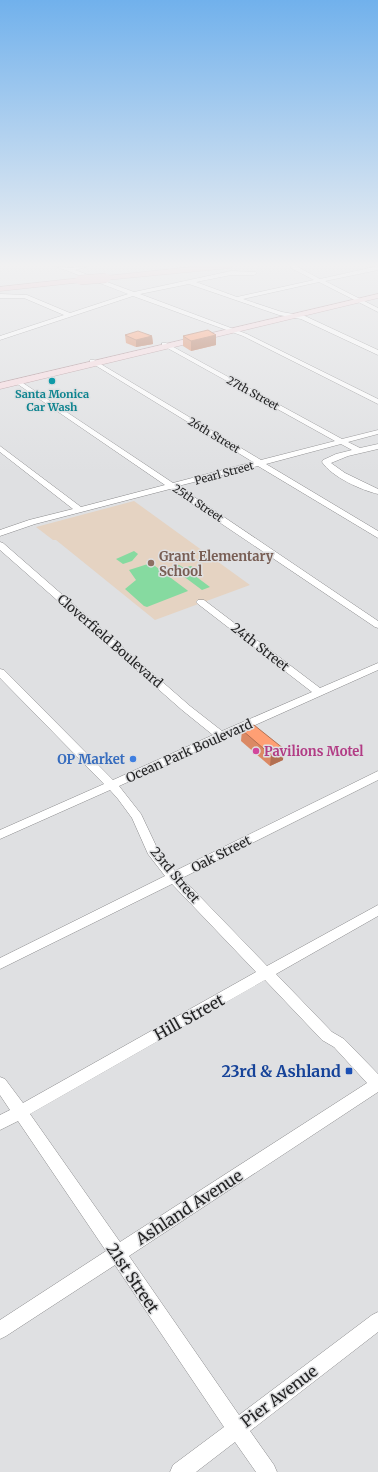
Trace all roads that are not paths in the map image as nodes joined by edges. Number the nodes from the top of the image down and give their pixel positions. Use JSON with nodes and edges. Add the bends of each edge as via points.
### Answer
{"nodes":[{"id":1,"x":10,"y":335,"type":"edge"},
{"id":2,"x":206,"y":335,"type":"edge"},
{"id":3,"x":244,"y":335,"type":"edge"},
{"id":4,"x":340,"y":335,"type":"edge"},
{"id":5,"x":0,"y":338,"type":"edge"},
{"id":6,"x":166,"y":345,"type":"junction"},
{"id":7,"x":378,"y":353,"type":"edge"},
{"id":8,"x":93,"y":362,"type":"junction"},
{"id":9,"x":15,"y":381,"type":"junction"},
{"id":10,"x":0,"y":383,"type":"edge"},
{"id":11,"x":0,"y":386,"type":"edge"},
{"id":12,"x":378,"y":402,"type":"edge"},
{"id":13,"x":378,"y":432,"type":"edge"},
{"id":14,"x":342,"y":442,"type":"junction"},
{"id":15,"x":378,"y":446,"type":"edge"},
{"id":16,"x":0,"y":448,"type":"edge"},
{"id":17,"x":357,"y":450,"type":"junction"},
{"id":18,"x":260,"y":463,"type":"junction"},
{"id":19,"x":174,"y":486,"type":"junction"},
{"id":20,"x":378,"y":492,"type":"edge"},
{"id":21,"x":80,"y":510,"type":"junction"},
{"id":22,"x":0,"y":533,"type":"edge"},
{"id":23,"x":378,"y":535,"type":"edge"},
{"id":24,"x":0,"y":545,"type":"edge"},
{"id":25,"x":201,"y":602,"type":"dead end"},
{"id":26,"x":378,"y":625,"type":"edge"},
{"id":27,"x":378,"y":666,"type":"edge"},
{"id":28,"x":0,"y":672,"type":"edge"},
{"id":29,"x":319,"y":692,"type":"junction"},
{"id":30,"x":221,"y":736,"type":"junction"},
{"id":31,"x":378,"y":775,"type":"edge"},
{"id":32,"x":113,"y":785,"type":"junction"},
{"id":33,"x":0,"y":835,"type":"edge"},
{"id":34,"x":174,"y":878,"type":"junction"},
{"id":35,"x":378,"y":910,"type":"edge"},
{"id":36,"x":0,"y":964,"type":"edge"},
{"id":37,"x":266,"y":973,"type":"junction"},
{"id":38,"x":0,"y":1084,"type":"edge"},
{"id":39,"x":377,"y":1086,"type":"edge"},
{"id":40,"x":20,"y":1112,"type":"junction"},
{"id":41,"x":0,"y":1123,"type":"edge"},
{"id":42,"x":117,"y":1255,"type":"junction"},
{"id":43,"x":378,"y":1321,"type":"edge"},
{"id":44,"x":0,"y":1330,"type":"edge"},
{"id":45,"x":237,"y":1428,"type":"junction"},
{"id":46,"x":180,"y":1472,"type":"edge"},
{"id":47,"x":267,"y":1472,"type":"edge"}],
"edges":[{"from":1,"to":5,"type":"street"},
{"from":2,"to":6,"type":"main road"},
{"from":3,"to":12,"type":"street"},
{"from":4,"to":7,"type":"street"},
{"from":6,"to":8,"type":"main road"},
{"from":6,"to":14,"type":"street","name":"27th Street"},
{"from":8,"to":9,"type":"main road"},
{"from":8,"to":18,"type":"street","name":"26th Street"},
{"from":9,"to":10,"type":"main road"},
{"from":9,"to":11,"type":"main road"},
{"from":9,"to":19,"type":"street","name":"25th Street"},
{"from":13,"to":14,"type":"street","name":"Pearl Street"},
{"from":14,"to":17,"type":"street","name":"27th Street"},
{"from":14,"to":18,"type":"street","name":"Pearl Street"},
{"from":15,"to":17,"type":"street","via":[[368,450]]},
{"from":16,"to":21,"type":"street"},
{"from":17,"to":20,"type":"street","via":[[330,459],[326,462],[327,465]]},
{"from":18,"to":19,"type":"street","name":"Pearl Street"},
{"from":18,"to":23,"type":"street","name":"26th Street"},
{"from":19,"to":21,"type":"street","name":"Pearl Street"},
{"from":19,"to":26,"type":"street","name":"25th Street"},
{"from":21,"to":22,"type":"street","name":"Pearl Street"},
{"from":24,"to":30,"type":"street","name":"Cloverfield Boulevard"},
{"from":25,"to":29,"type":"street","name":"24th Street"},
{"from":27,"to":29,"type":"street","name":"Ocean Park Boulevard"},
{"from":28,"to":32,"type":"street","name":"23rd Street"},
{"from":29,"to":30,"type":"street","name":"Ocean Park Boulevard"},
{"from":30,"to":32,"type":"street","name":"Ocean Park Boulevard"},
{"from":31,"to":34,"type":"street","name":"Oak Street"},
{"from":32,"to":33,"type":"street","name":"Ocean Park Boulevard"},
{"from":32,"to":34,"type":"street","name":"23rd Street","via":[[131,809],[154,854]]},
{"from":34,"to":36,"type":"street","name":"Oak Street"},
{"from":34,"to":37,"type":"street","name":"23rd Street"},
{"from":35,"to":37,"type":"street","name":"Hill Street"},
{"from":37,"to":39,"type":"street","name":"23rd Street","via":[[327,1036],[332,1046]]},
{"from":37,"to":40,"type":"street","name":"Hill Street"},
{"from":38,"to":40,"type":"street","name":"21st Street"},
{"from":39,"to":42,"type":"street","name":"Ashland Avenue"},
{"from":40,"to":41,"type":"street","name":"Hill Street"},
{"from":40,"to":42,"type":"street","name":"21st Street","via":[[68,1179]]},
{"from":42,"to":44,"type":"street","name":"Ashland Avenue"},
{"from":42,"to":45,"type":"street","name":"21st Street"},
{"from":43,"to":45,"type":"street","name":"Pier Avenue"},
{"from":45,"to":46,"type":"street","name":"Pier Avenue"},
{"from":45,"to":47,"type":"street","name":"21st Street"}]}
